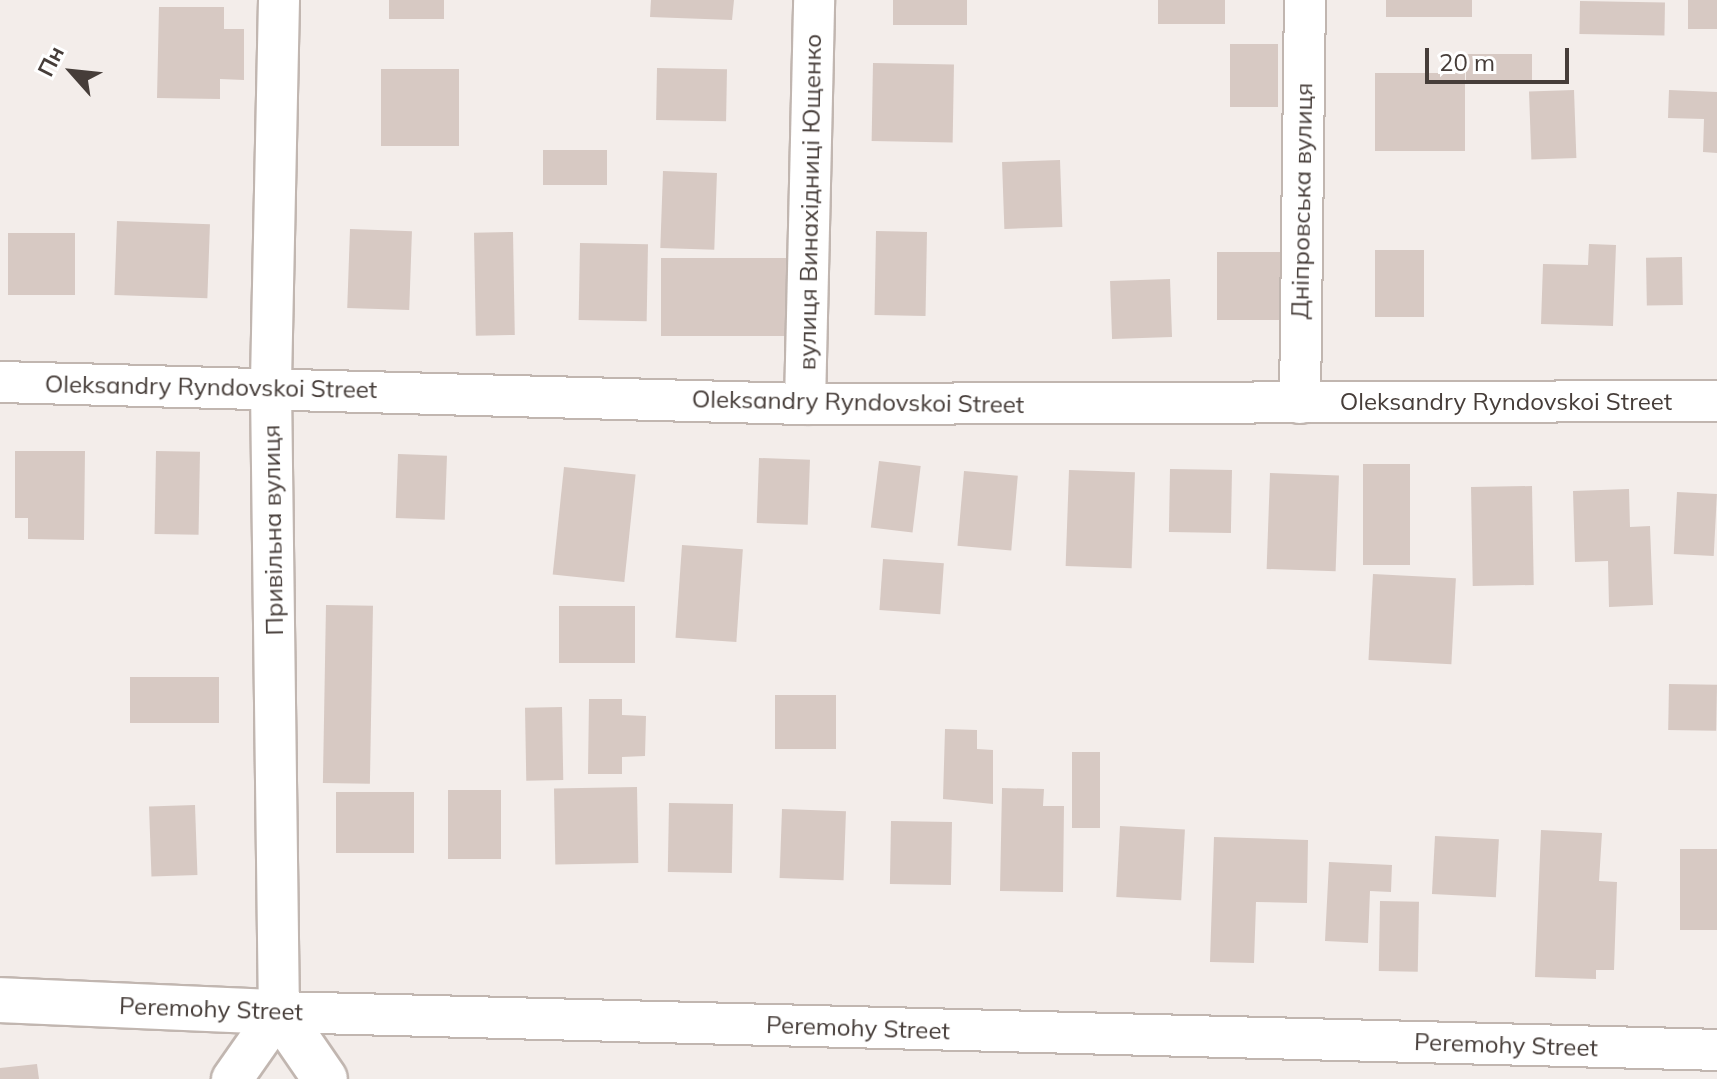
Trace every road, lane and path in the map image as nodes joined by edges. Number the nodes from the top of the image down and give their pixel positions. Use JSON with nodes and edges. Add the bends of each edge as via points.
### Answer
{"nodes":[{"id":1,"x":279,"y":0,"type":"edge"},
{"id":2,"x":814,"y":0,"type":"edge"},
{"id":3,"x":1305,"y":0,"type":"edge"},
{"id":4,"x":0,"y":382,"type":"edge"},
{"id":5,"x":271,"y":388,"type":"junction"},
{"id":6,"x":1717,"y":401,"type":"edge"},
{"id":7,"x":1300,"y":403,"type":"junction"},
{"id":8,"x":805,"y":404,"type":"junction"},
{"id":9,"x":0,"y":1000,"type":"edge"},
{"id":10,"x":279,"y":1012,"type":"junction"},
{"id":11,"x":1717,"y":1050,"type":"edge"},
{"id":12,"x":232,"y":1079,"type":"edge"},
{"id":13,"x":325,"y":1079,"type":"edge"}],
"edges":[{"from":1,"to":5,"type":"street","name":"Привільна вулиця"},
{"from":2,"to":8,"type":"street","name":"вулиця Винахідниці Ющенко"},
{"from":3,"to":7,"type":"street","name":"Дніпровська вулиця"},
{"from":4,"to":5,"type":"street","name":"Oleksandry Ryndovskoi Street"},
{"from":5,"to":8,"type":"street","name":"Oleksandry Ryndovskoi Street"},
{"from":5,"to":10,"type":"street","name":"Привільна вулиця"},
{"from":6,"to":7,"type":"street","name":"Oleksandry Ryndovskoi Street"},
{"from":7,"to":8,"type":"street","name":"Oleksandry Ryndovskoi Street"},
{"from":9,"to":10,"type":"street","name":"Peremohy Street"},
{"from":10,"to":11,"type":"street","name":"Peremohy Street"},
{"from":10,"to":12,"type":"street"},
{"from":10,"to":13,"type":"street"}]}
